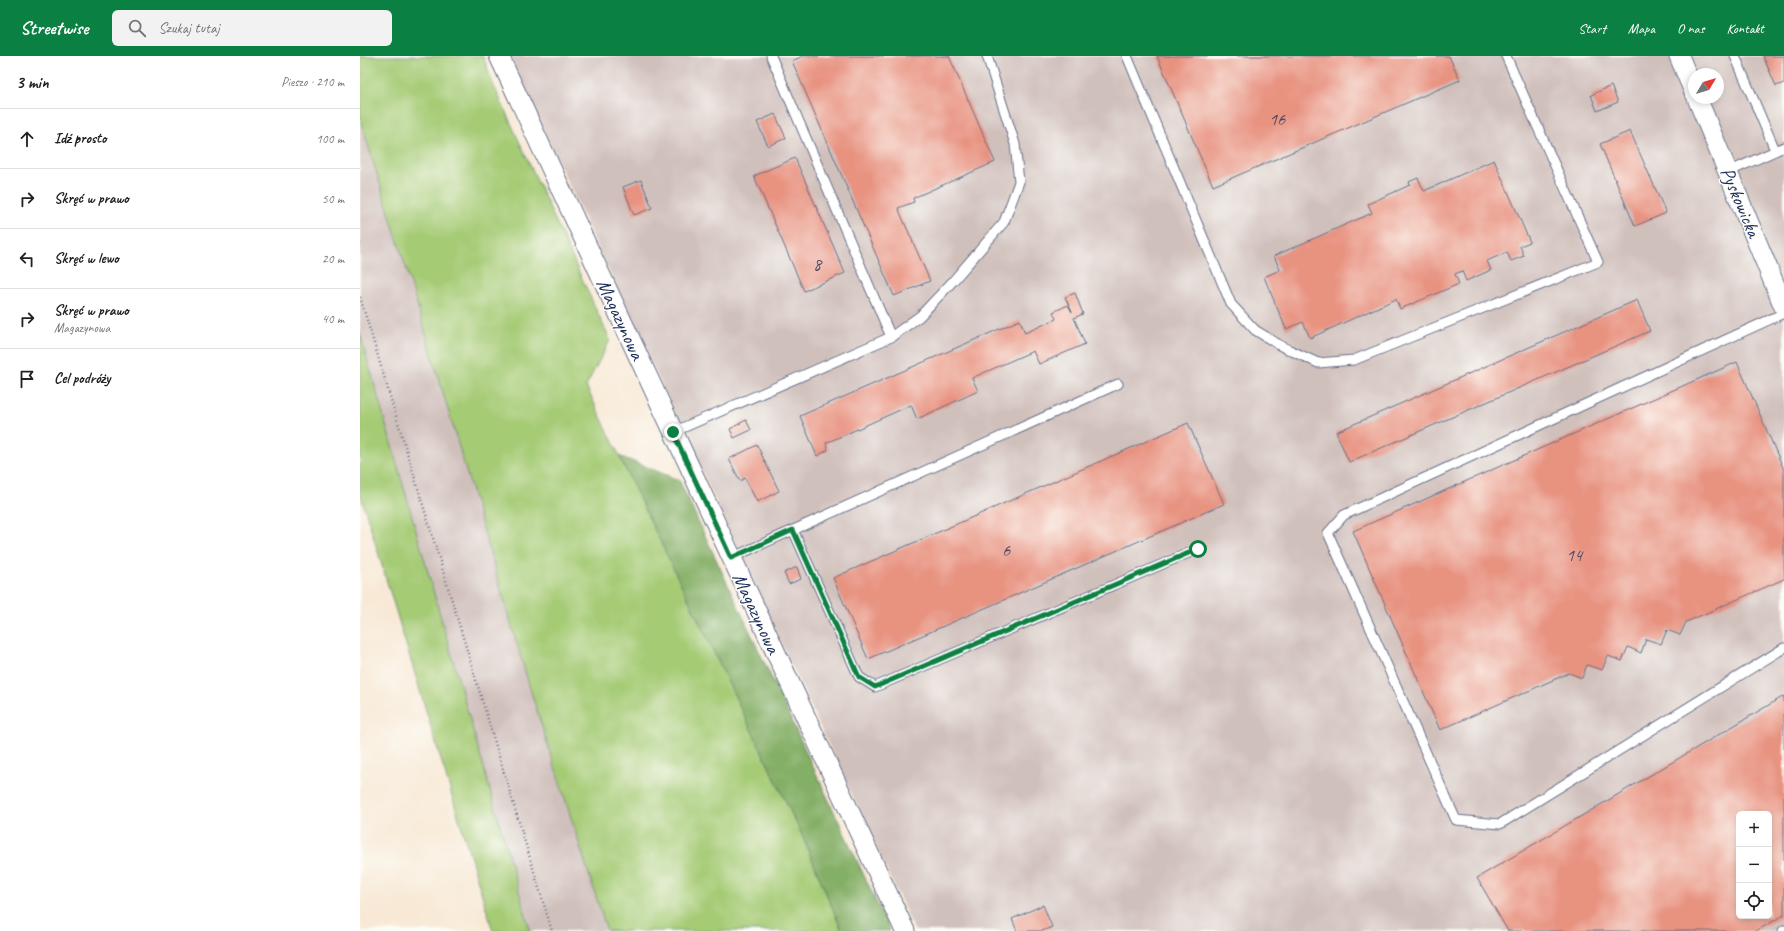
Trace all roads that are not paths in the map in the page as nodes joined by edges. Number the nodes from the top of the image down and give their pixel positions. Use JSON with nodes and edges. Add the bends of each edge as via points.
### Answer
{"nodes":[{"id":1,"x":499,"y":56,"type":"edge"},
{"id":2,"x":771,"y":56,"type":"edge"},
{"id":3,"x":987,"y":56,"type":"edge"},
{"id":4,"x":1127,"y":56,"type":"edge"},
{"id":5,"x":1506,"y":56,"type":"edge"},
{"id":6,"x":1679,"y":56,"type":"edge"},
{"id":7,"x":1735,"y":56,"type":"edge"},
{"id":8,"x":1688,"y":78,"type":"edge"},
{"id":9,"x":1700,"y":104,"type":"edge"},
{"id":10,"x":1780,"y":149,"type":"edge"},
{"id":11,"x":1728,"y":172,"type":"junction"},
{"id":12,"x":1784,"y":307,"type":"edge"},
{"id":13,"x":1784,"y":313,"type":"edge"},
{"id":14,"x":891,"y":337,"type":"junction"},
{"id":15,"x":1118,"y":384,"type":"dead end"},
{"id":16,"x":673,"y":432,"type":"junction"},
{"id":17,"x":793,"y":530,"type":"junction"},
{"id":18,"x":1198,"y":549,"type":"dead end"},
{"id":19,"x":731,"y":558,"type":"junction"},
{"id":20,"x":1784,"y":648,"type":"edge"},
{"id":21,"x":904,"y":931,"type":"edge"}],
"edges":[{"from":1,"to":16,"type":"street","name":"Magazynowa"},
{"from":2,"to":14,"type":"lane"},
{"from":3,"to":14,"type":"lane","via":[[1015,144],[1019,182],[1004,222],[920,316]]},
{"from":4,"to":5,"type":"lane","via":[[1231,304],[1255,330],[1281,346],[1318,363],[1354,360],[1598,262]]},
{"from":6,"to":8,"type":"street"},
{"from":7,"to":10,"type":"lane"},
{"from":9,"to":11,"type":"street","name":"Pyskowicka"},
{"from":10,"to":11,"type":"lane"},
{"from":11,"to":12,"type":"street","name":"Pyskowicka"},
{"from":13,"to":20,"type":"lane","via":[[1344,515],[1328,533],[1456,820],[1500,824]]},
{"from":14,"to":16,"type":"lane"},
{"from":15,"to":17,"type":"lane"},
{"from":16,"to":19,"type":"street","name":"Magazynowa"},
{"from":17,"to":18,"type":"lane","via":[[859,677],[875,687]]},
{"from":17,"to":19,"type":"lane"},
{"from":19,"to":21,"type":"street","name":"Magazynowa"}]}
